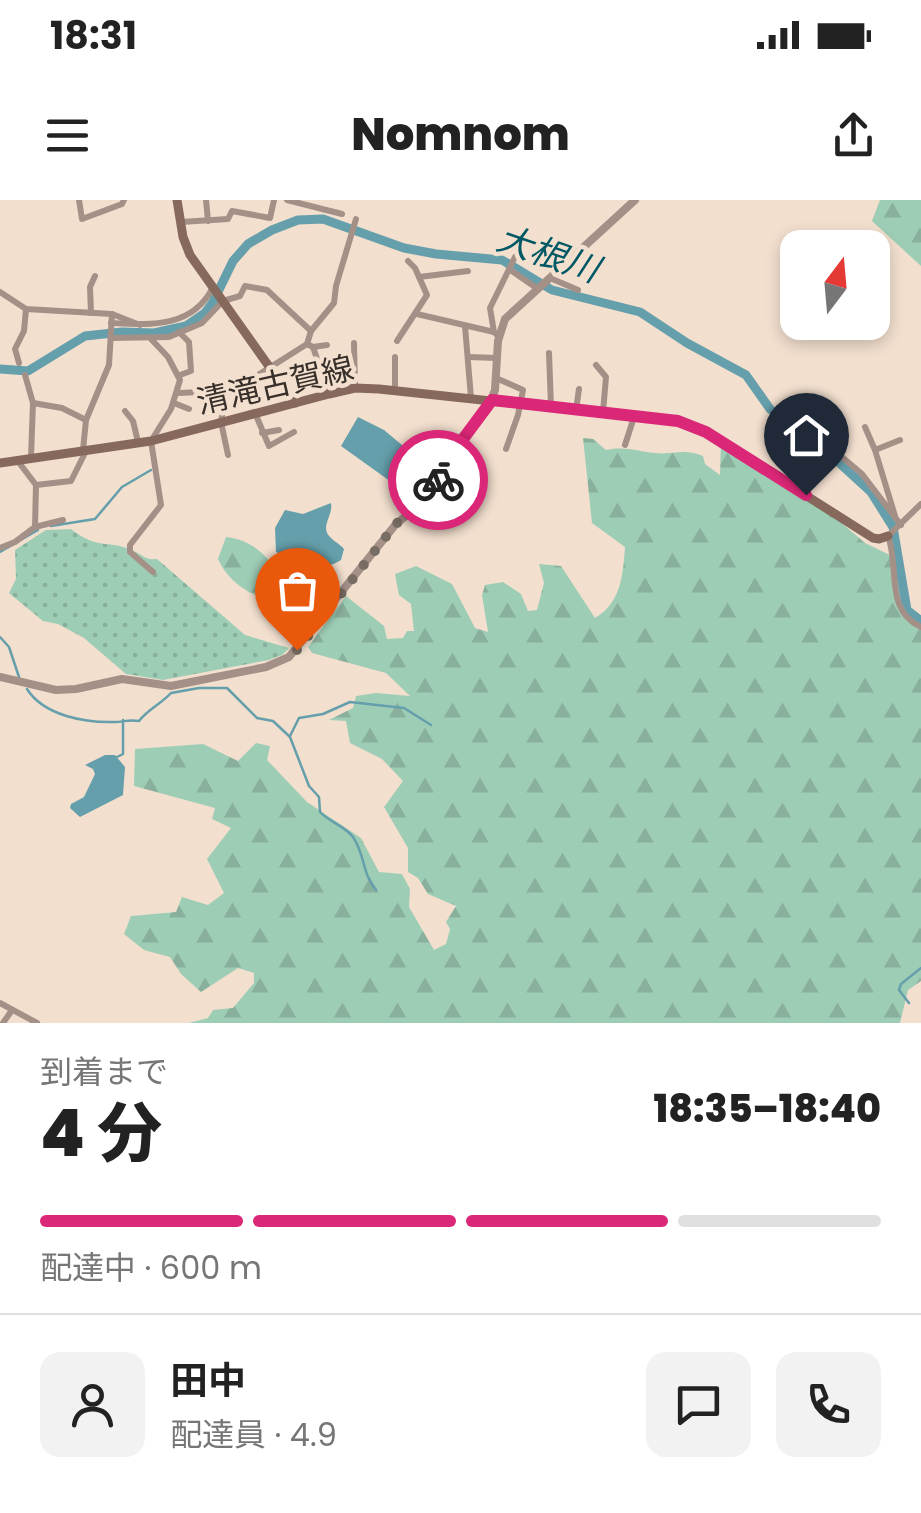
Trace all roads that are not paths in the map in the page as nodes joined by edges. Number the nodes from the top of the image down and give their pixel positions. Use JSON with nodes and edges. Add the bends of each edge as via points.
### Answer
{"nodes":[{"id":1,"x":79,"y":200,"type":"edge"},
{"id":2,"x":124,"y":200,"type":"edge"},
{"id":3,"x":177,"y":200,"type":"edge"},
{"id":4,"x":206,"y":200,"type":"edge"},
{"id":5,"x":246,"y":200,"type":"edge"},
{"id":6,"x":274,"y":200,"type":"edge"},
{"id":7,"x":287,"y":200,"type":"edge"},
{"id":8,"x":635,"y":200,"type":"edge"},
{"id":9,"x":243,"y":212,"type":"junction"},
{"id":10,"x":342,"y":214,"type":"dead end"},
{"id":11,"x":356,"y":219,"type":"dead end"},
{"id":12,"x":208,"y":221,"type":"junction"},
{"id":13,"x":180,"y":222,"type":"junction"},
{"id":14,"x":515,"y":258,"type":"dead end"},
{"id":15,"x":408,"y":260,"type":"dead end"},
{"id":16,"x":509,"y":269,"type":"junction"},
{"id":17,"x":468,"y":271,"type":"dead end"},
{"id":18,"x":96,"y":276,"type":"dead end"},
{"id":19,"x":420,"y":277,"type":"junction"},
{"id":20,"x":550,"y":278,"type":"junction"},
{"id":21,"x":213,"y":287,"type":"junction"},
{"id":22,"x":539,"y":288,"type":"junction"},
{"id":23,"x":578,"y":290,"type":"dead end"},
{"id":24,"x":0,"y":292,"type":"edge"},
{"id":25,"x":79,"y":294,"type":"dead end"},
{"id":26,"x":222,"y":299,"type":"junction"},
{"id":27,"x":26,"y":308,"type":"junction"},
{"id":28,"x":91,"y":308,"type":"junction"},
{"id":29,"x":417,"y":314,"type":"junction"},
{"id":30,"x":112,"y":319,"type":"junction"},
{"id":31,"x":466,"y":326,"type":"junction"},
{"id":32,"x":311,"y":331,"type":"junction"},
{"id":33,"x":178,"y":332,"type":"junction"},
{"id":34,"x":496,"y":334,"type":"junction"},
{"id":35,"x":112,"y":338,"type":"junction"},
{"id":36,"x":151,"y":339,"type":"junction"},
{"id":37,"x":397,"y":342,"type":"dead end"},
{"id":38,"x":312,"y":343,"type":"junction"},
{"id":39,"x":354,"y":344,"type":"dead end"},
{"id":40,"x":327,"y":345,"type":"dead end"},
{"id":41,"x":549,"y":353,"type":"dead end"},
{"id":42,"x":469,"y":357,"type":"junction"},
{"id":43,"x":395,"y":358,"type":"dead end"},
{"id":44,"x":497,"y":358,"type":"junction"},
{"id":45,"x":19,"y":363,"type":"dead end"},
{"id":46,"x":596,"y":365,"type":"dead end"},
{"id":47,"x":271,"y":368,"type":"junction"},
{"id":48,"x":25,"y":374,"type":"dead end"},
{"id":49,"x":180,"y":376,"type":"junction"},
{"id":50,"x":496,"y":378,"type":"junction"},
{"id":51,"x":355,"y":388,"type":"junction"},
{"id":52,"x":579,"y":389,"type":"dead end"},
{"id":53,"x":395,"y":390,"type":"junction"},
{"id":54,"x":226,"y":391,"type":"junction"},
{"id":55,"x":178,"y":393,"type":"junction"},
{"id":56,"x":329,"y":394,"type":"junction"},
{"id":57,"x":472,"y":398,"type":"junction"},
{"id":58,"x":492,"y":400,"type":"junction"},
{"id":59,"x":33,"y":403,"type":"junction"},
{"id":60,"x":174,"y":403,"type":"junction"},
{"id":61,"x":295,"y":403,"type":"junction"},
{"id":62,"x":520,"y":404,"type":"junction"},
{"id":63,"x":550,"y":407,"type":"junction"},
{"id":64,"x":189,"y":409,"type":"dead end"},
{"id":65,"x":576,"y":410,"type":"junction"},
{"id":66,"x":125,"y":411,"type":"dead end"},
{"id":67,"x":604,"y":412,"type":"junction"},
{"id":68,"x":255,"y":413,"type":"junction"},
{"id":69,"x":634,"y":416,"type":"junction"},
{"id":70,"x":86,"y":420,"type":"junction"},
{"id":71,"x":221,"y":422,"type":"junction"},
{"id":72,"x":865,"y":427,"type":"dead end"},
{"id":73,"x":279,"y":430,"type":"dead end"},
{"id":74,"x":294,"y":432,"type":"dead end"},
{"id":75,"x":262,"y":433,"type":"junction"},
{"id":76,"x":151,"y":440,"type":"junction"},
{"id":77,"x":900,"y":440,"type":"dead end"},
{"id":78,"x":138,"y":442,"type":"junction"},
{"id":79,"x":625,"y":444,"type":"dead end"},
{"id":80,"x":85,"y":449,"type":"junction"},
{"id":81,"x":506,"y":449,"type":"dead end"},
{"id":82,"x":875,"y":450,"type":"junction"},
{"id":83,"x":228,"y":455,"type":"dead end"},
{"id":84,"x":32,"y":457,"type":"junction"},
{"id":85,"x":842,"y":457,"type":"dead end"},
{"id":86,"x":16,"y":459,"type":"junction"},
{"id":87,"x":0,"y":464,"type":"edge"},
{"id":88,"x":36,"y":485,"type":"junction"},
{"id":89,"x":921,"y":504,"type":"edge"},
{"id":90,"x":894,"y":516,"type":"junction"},
{"id":91,"x":63,"y":520,"type":"dead end"},
{"id":92,"x":901,"y":525,"type":"junction"},
{"id":93,"x":35,"y":527,"type":"junction"},
{"id":94,"x":888,"y":536,"type":"junction"},
{"id":95,"x":0,"y":548,"type":"edge"},
{"id":96,"x":153,"y":572,"type":"dead end"},
{"id":97,"x":921,"y":627,"type":"edge"},
{"id":98,"x":0,"y":677,"type":"edge"},
{"id":99,"x":0,"y":1004,"type":"edge"},
{"id":100,"x":12,"y":1010,"type":"junction"},
{"id":101,"x":4,"y":1023,"type":"edge"},
{"id":102,"x":36,"y":1023,"type":"edge"}],
"edges":[{"from":1,"to":2,"type":"street","via":[[82,219]]},
{"from":3,"to":13,"type":"main road"},
{"from":4,"to":12,"type":"street"},
{"from":5,"to":9,"type":"street"},
{"from":6,"to":9,"type":"street","via":[[270,218]]},
{"from":7,"to":10,"type":"street"},
{"from":8,"to":20,"type":"street"},
{"from":9,"to":12,"type":"street"},
{"from":11,"to":32,"type":"street","via":[[334,302]]},
{"from":12,"to":13,"type":"street"},
{"from":13,"to":21,"type":"main road","via":[[190,254]]},
{"from":14,"to":16,"type":"street"},
{"from":15,"to":19,"type":"street"},
{"from":16,"to":22,"type":"street"},
{"from":16,"to":34,"type":"street","via":[[490,308]]},
{"from":17,"to":19,"type":"street"},
{"from":18,"to":28,"type":"street"},
{"from":19,"to":29,"type":"street","via":[[427,295]]},
{"from":20,"to":22,"type":"street"},
{"from":20,"to":23,"type":"street"},
{"from":21,"to":26,"type":"main road"},
{"from":21,"to":30,"type":"street","via":[[188,316],[140,325]]},
{"from":22,"to":34,"type":"street"},
{"from":24,"to":27,"type":"street"},
{"from":25,"to":28,"type":"street"},
{"from":26,"to":32,"type":"street","via":[[236,298],[245,286],[267,290]]},
{"from":26,"to":33,"type":"street","via":[[202,324]]},
{"from":26,"to":47,"type":"main road"},
{"from":27,"to":28,"type":"street"},
{"from":27,"to":45,"type":"street"},
{"from":28,"to":30,"type":"street"},
{"from":29,"to":31,"type":"street"},
{"from":29,"to":37,"type":"street"},
{"from":30,"to":35,"type":"street"},
{"from":31,"to":34,"type":"street"},
{"from":31,"to":42,"type":"street"},
{"from":32,"to":38,"type":"street"},
{"from":33,"to":36,"type":"street"},
{"from":33,"to":49,"type":"street","via":[[190,342],[192,366]]},
{"from":34,"to":44,"type":"street"},
{"from":35,"to":36,"type":"street"},
{"from":35,"to":70,"type":"street","via":[[109,365]]},
{"from":36,"to":49,"type":"street"},
{"from":38,"to":40,"type":"street"},
{"from":38,"to":47,"type":"street"},
{"from":38,"to":56,"type":"street"},
{"from":39,"to":51,"type":"street"},
{"from":41,"to":63,"type":"street"},
{"from":42,"to":44,"type":"street"},
{"from":42,"to":57,"type":"street"},
{"from":43,"to":53,"type":"street"},
{"from":44,"to":50,"type":"street"},
{"from":46,"to":67,"type":"street","via":[[606,376]]},
{"from":47,"to":54,"type":"street"},
{"from":47,"to":61,"type":"main road"},
{"from":48,"to":59,"type":"street"},
{"from":49,"to":55,"type":"street"},
{"from":50,"to":58,"type":"street"},
{"from":50,"to":62,"type":"street","via":[[522,390]]},
{"from":51,"to":53,"type":"main road","name":"清滝古賀線"},
{"from":51,"to":56,"type":"main road","name":"清滝古賀線"},
{"from":52,"to":65,"type":"street"},
{"from":53,"to":57,"type":"main road","name":"清滝古賀線"},
{"from":54,"to":55,"type":"street"},
{"from":54,"to":71,"type":"street"},
{"from":55,"to":60,"type":"street"},
{"from":56,"to":61,"type":"main road","name":"清滝古賀線"},
{"from":57,"to":58,"type":"main road","name":"清滝古賀線"},
{"from":58,"to":62,"type":"main road","name":"清滝古賀線"},
{"from":58,"to":98,"type":"street","via":[[427,498],[396,524],[282,661],[171,686],[122,679],[56,690]]},
{"from":59,"to":70,"type":"street"},
{"from":59,"to":84,"type":"street"},
{"from":60,"to":64,"type":"street"},
{"from":60,"to":76,"type":"street"},
{"from":61,"to":68,"type":"main road","name":"清滝古賀線"},
{"from":62,"to":63,"type":"main road","name":"清滝古賀線"},
{"from":62,"to":81,"type":"street"},
{"from":63,"to":65,"type":"main road","name":"清滝古賀線"},
{"from":65,"to":67,"type":"main road","name":"清滝古賀線"},
{"from":66,"to":78,"type":"street"},
{"from":67,"to":69,"type":"main road","name":"清滝古賀線"},
{"from":68,"to":71,"type":"main road","name":"清滝古賀線"},
{"from":68,"to":75,"type":"street"},
{"from":69,"to":79,"type":"street"},
{"from":69,"to":94,"type":"main road","name":"清滝古賀線","via":[[698,428],[873,538]]},
{"from":70,"to":80,"type":"street"},
{"from":71,"to":76,"type":"main road","name":"清滝古賀線"},
{"from":71,"to":83,"type":"street"},
{"from":72,"to":82,"type":"street"},
{"from":73,"to":75,"type":"street"},
{"from":74,"to":75,"type":"street","via":[[268,446]]},
{"from":76,"to":78,"type":"main road","name":"清滝古賀線"},
{"from":76,"to":96,"type":"street","via":[[161,505],[130,552]]},
{"from":77,"to":82,"type":"street"},
{"from":78,"to":80,"type":"main road","name":"清滝古賀線"},
{"from":80,"to":84,"type":"main road","name":"清滝古賀線"},
{"from":80,"to":88,"type":"street","via":[[71,481]]},
{"from":82,"to":90,"type":"street"},
{"from":84,"to":86,"type":"main road","name":"清滝古賀線"},
{"from":85,"to":90,"type":"street"},
{"from":86,"to":87,"type":"main road","name":"清滝古賀線"},
{"from":86,"to":88,"type":"street"},
{"from":88,"to":93,"type":"street"},
{"from":89,"to":92,"type":"street"},
{"from":90,"to":92,"type":"street"},
{"from":91,"to":93,"type":"street"},
{"from":92,"to":94,"type":"street"},
{"from":93,"to":95,"type":"street"},
{"from":94,"to":97,"type":"street","via":[[898,606]]},
{"from":99,"to":100,"type":"street"},
{"from":100,"to":101,"type":"street"},
{"from":100,"to":102,"type":"street"}]}
